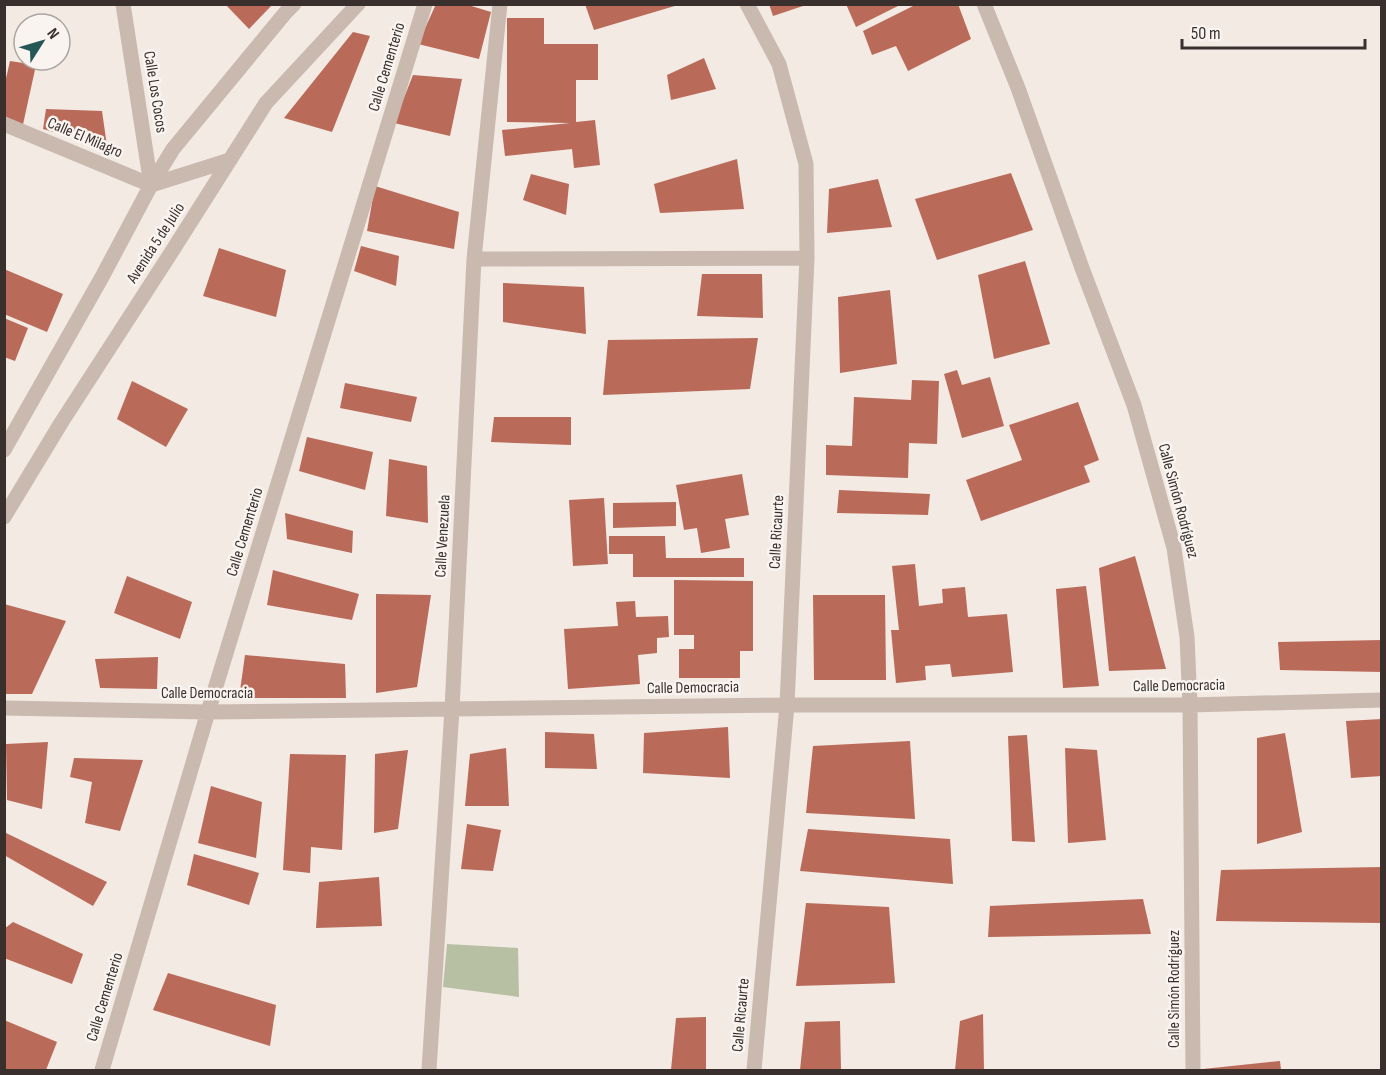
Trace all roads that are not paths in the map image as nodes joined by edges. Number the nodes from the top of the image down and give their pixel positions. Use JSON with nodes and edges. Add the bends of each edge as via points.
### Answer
{"nodes":[{"id":1,"x":123,"y":4,"type":"edge"},
{"id":2,"x":294,"y":4,"type":"edge"},
{"id":3,"x":358,"y":4,"type":"edge"},
{"id":4,"x":425,"y":4,"type":"edge"},
{"id":5,"x":500,"y":4,"type":"edge"},
{"id":6,"x":747,"y":4,"type":"edge"},
{"id":7,"x":984,"y":4,"type":"edge"},
{"id":8,"x":4,"y":124,"type":"edge"},
{"id":9,"x":230,"y":160,"type":"junction"},
{"id":10,"x":151,"y":185,"type":"junction"},
{"id":11,"x":474,"y":258,"type":"junction"},
{"id":12,"x":807,"y":258,"type":"junction"},
{"id":13,"x":4,"y":450,"type":"edge"},
{"id":14,"x":4,"y":517,"type":"edge"},
{"id":15,"x":1382,"y":700,"type":"edge"},
{"id":16,"x":787,"y":705,"type":"junction"},
{"id":17,"x":1190,"y":705,"type":"junction"},
{"id":18,"x":4,"y":708,"type":"edge"},
{"id":19,"x":452,"y":709,"type":"junction"},
{"id":20,"x":208,"y":712,"type":"junction"},
{"id":21,"x":102,"y":1071,"type":"edge"},
{"id":22,"x":429,"y":1071,"type":"edge"},
{"id":23,"x":754,"y":1071,"type":"edge"},
{"id":24,"x":1193,"y":1071,"type":"edge"}],
"edges":[{"from":1,"to":10,"type":"street","name":"Calle Los Cocos"},
{"from":2,"to":10,"type":"street","name":"Avenida 5 de Julio","via":[[173,149]]},
{"from":3,"to":9,"type":"street","name":"Avenida 5 de Julio","via":[[266,103]]},
{"from":4,"to":20,"type":"street","name":"Calle Cementerio"},
{"from":5,"to":11,"type":"street","name":"Calle Venezuela"},
{"from":6,"to":12,"type":"street","name":"Calle Ricaurte","via":[[779,64],[806,164]]},
{"from":7,"to":17,"type":"street","name":"Calle Simón Rodríguez","via":[[1134,405],[1174,549],[1187,637]]},
{"from":8,"to":10,"type":"street","name":"Calle El Milagro"},
{"from":9,"to":10,"type":"street"},
{"from":9,"to":14,"type":"street","name":"Avenida 5 de Julio"},
{"from":10,"to":13,"type":"street","name":"Avenida 5 de Julio"},
{"from":11,"to":12,"type":"street"},
{"from":11,"to":19,"type":"street","name":"Calle Venezuela"},
{"from":12,"to":16,"type":"street","name":"Calle Ricaurte"},
{"from":15,"to":17,"type":"street","name":"Calle Democracia"},
{"from":16,"to":17,"type":"street","name":"Calle Democracia"},
{"from":16,"to":19,"type":"street","name":"Calle Democracia"},
{"from":16,"to":23,"type":"street","name":"Calle Ricaurte"},
{"from":17,"to":24,"type":"street","name":"Calle Simón Rodríguez"},
{"from":18,"to":20,"type":"street","name":"Calle Democracia"},
{"from":19,"to":20,"type":"street","name":"Calle Democracia"},
{"from":19,"to":22,"type":"street","name":"Calle Venezuela"},
{"from":20,"to":21,"type":"street","name":"Calle Cementerio"}]}
